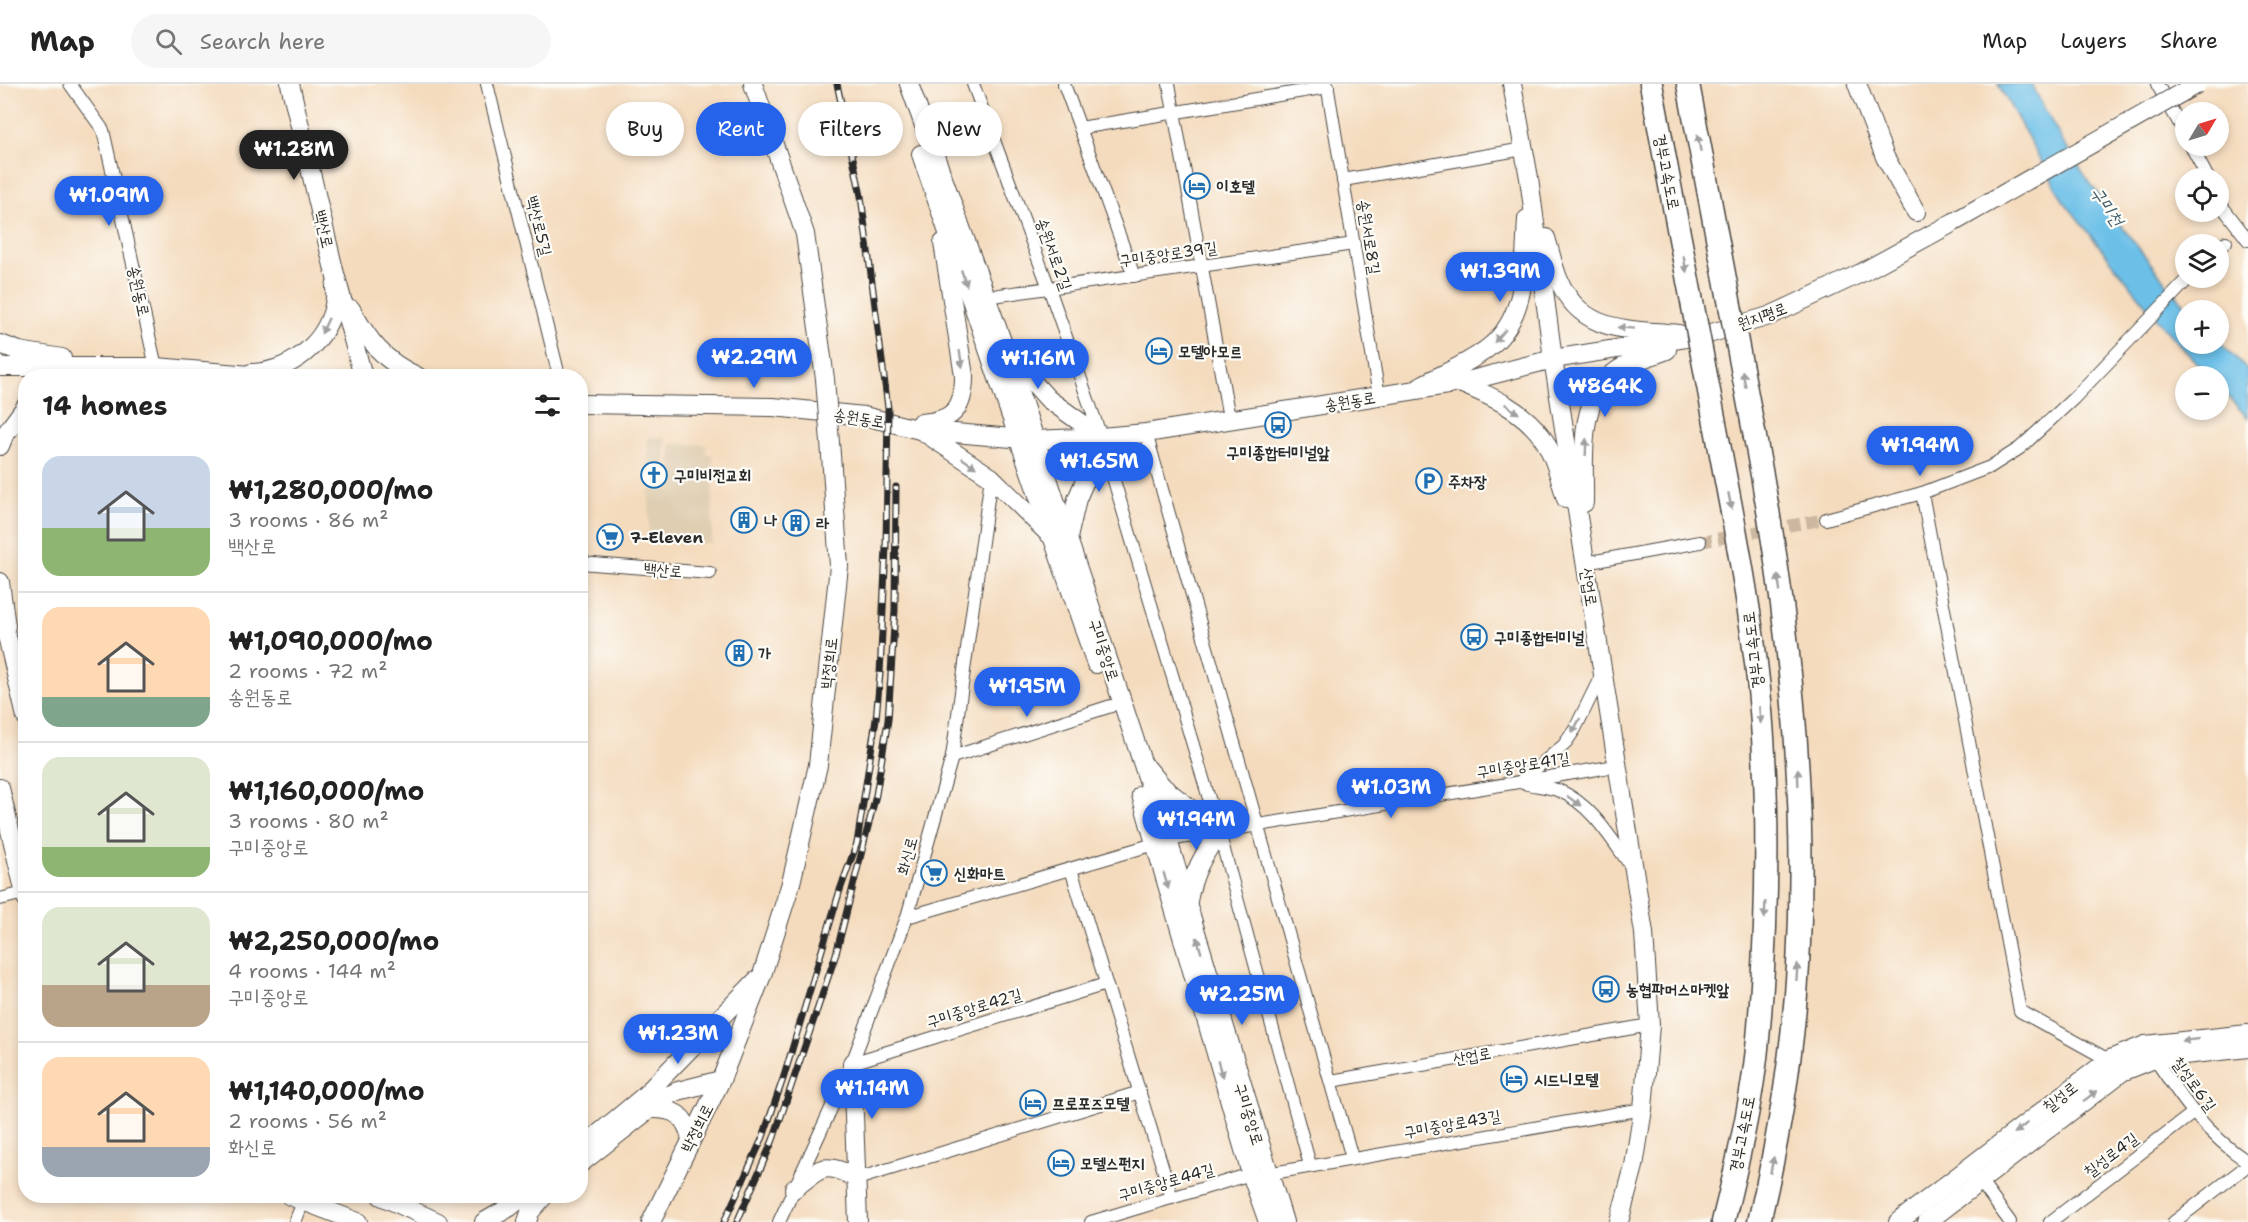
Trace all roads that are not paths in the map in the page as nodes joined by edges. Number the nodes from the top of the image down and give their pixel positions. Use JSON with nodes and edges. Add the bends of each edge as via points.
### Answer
{"nodes":[{"id":1,"x":70,"y":84,"type":"edge"},
{"id":2,"x":290,"y":84,"type":"edge"},
{"id":3,"x":487,"y":84,"type":"edge"},
{"id":4,"x":753,"y":84,"type":"edge"},
{"id":5,"x":897,"y":84,"type":"edge"},
{"id":6,"x":909,"y":84,"type":"edge"},
{"id":7,"x":973,"y":84,"type":"edge"},
{"id":8,"x":1064,"y":84,"type":"edge"},
{"id":9,"x":1169,"y":84,"type":"edge"},
{"id":10,"x":1512,"y":84,"type":"edge"},
{"id":11,"x":1651,"y":84,"type":"edge"},
{"id":12,"x":1688,"y":84,"type":"edge"},
{"id":13,"x":1857,"y":84,"type":"edge"},
{"id":14,"x":2157,"y":84,"type":"edge"},
{"id":15,"x":2197,"y":84,"type":"edge"},
{"id":16,"x":1327,"y":85,"type":"edge"},
{"id":17,"x":1173,"y":112,"type":"junction"},
{"id":18,"x":2175,"y":116,"type":"edge"},
{"id":19,"x":1080,"y":128,"type":"junction"},
{"id":20,"x":1524,"y":149,"type":"junction"},
{"id":21,"x":1529,"y":178,"type":"junction"},
{"id":22,"x":1343,"y":180,"type":"junction"},
{"id":23,"x":936,"y":197,"type":"junction"},
{"id":24,"x":1916,"y":212,"type":"dead end"},
{"id":25,"x":2229,"y":215,"type":"edge"},
{"id":26,"x":2248,"y":240,"type":"edge"},
{"id":27,"x":1354,"y":244,"type":"junction"},
{"id":28,"x":1202,"y":266,"type":"junction"},
{"id":29,"x":334,"y":270,"type":"junction"},
{"id":30,"x":1134,"y":276,"type":"junction"},
{"id":31,"x":1049,"y":288,"type":"junction"},
{"id":32,"x":2179,"y":288,"type":"edge"},
{"id":33,"x":986,"y":297,"type":"junction"},
{"id":34,"x":1705,"y":335,"type":"junction"},
{"id":35,"x":0,"y":344,"type":"edge"},
{"id":36,"x":1006,"y":352,"type":"junction"},
{"id":37,"x":1553,"y":359,"type":"junction"},
{"id":38,"x":109,"y":365,"type":"junction"},
{"id":39,"x":0,"y":367,"type":"edge"},
{"id":40,"x":156,"y":367,"type":"junction"},
{"id":41,"x":99,"y":369,"type":"edge"},
{"id":42,"x":169,"y":369,"type":"edge"},
{"id":43,"x":278,"y":369,"type":"edge"},
{"id":44,"x":361,"y":369,"type":"edge"},
{"id":45,"x":400,"y":369,"type":"edge"},
{"id":46,"x":557,"y":369,"type":"edge"},
{"id":47,"x":1460,"y":383,"type":"junction"},
{"id":48,"x":1409,"y":392,"type":"junction"},
{"id":49,"x":1379,"y":396,"type":"junction"},
{"id":50,"x":588,"y":405,"type":"edge"},
{"id":51,"x":864,"y":416,"type":"junction"},
{"id":52,"x":18,"y":417,"type":"edge"},
{"id":53,"x":1229,"y":418,"type":"junction"},
{"id":54,"x":920,"y":430,"type":"junction"},
{"id":55,"x":1146,"y":433,"type":"junction"},
{"id":56,"x":1101,"y":437,"type":"junction"},
{"id":57,"x":1027,"y":439,"type":"junction"},
{"id":58,"x":0,"y":446,"type":"edge"},
{"id":59,"x":990,"y":477,"type":"junction"},
{"id":60,"x":1923,"y":493,"type":"junction"},
{"id":61,"x":1826,"y":519,"type":"tunnel mouth"},
{"id":62,"x":1060,"y":539,"type":"junction"},
{"id":63,"x":1700,"y":542,"type":"tunnel mouth"},
{"id":64,"x":1584,"y":555,"type":"junction"},
{"id":65,"x":588,"y":564,"type":"edge"},
{"id":66,"x":710,"y":573,"type":"dead end"},
{"id":67,"x":0,"y":582,"type":"edge"},
{"id":68,"x":0,"y":616,"type":"edge"},
{"id":69,"x":8,"y":640,"type":"junction"},
{"id":70,"x":1602,"y":674,"type":"junction"},
{"id":71,"x":18,"y":683,"type":"edge"},
{"id":72,"x":1111,"y":706,"type":"junction"},
{"id":73,"x":952,"y":758,"type":"junction"},
{"id":74,"x":1141,"y":760,"type":"junction"},
{"id":75,"x":1616,"y":766,"type":"junction"},
{"id":76,"x":1520,"y":782,"type":"junction"},
{"id":77,"x":0,"y":788,"type":"edge"},
{"id":78,"x":1258,"y":826,"type":"junction"},
{"id":79,"x":1219,"y":832,"type":"junction"},
{"id":80,"x":1161,"y":842,"type":"junction"},
{"id":81,"x":18,"y":865,"type":"edge"},
{"id":82,"x":1633,"y":868,"type":"junction"},
{"id":83,"x":1071,"y":869,"type":"junction"},
{"id":84,"x":18,"y":896,"type":"edge"},
{"id":85,"x":0,"y":899,"type":"edge"},
{"id":86,"x":1187,"y":905,"type":"junction"},
{"id":87,"x":908,"y":917,"type":"junction"},
{"id":88,"x":762,"y":975,"type":"junction"},
{"id":89,"x":1106,"y":984,"type":"junction"},
{"id":90,"x":1650,"y":1025,"type":"junction"},
{"id":91,"x":2248,"y":1034,"type":"edge"},
{"id":92,"x":2248,"y":1048,"type":"edge"},
{"id":93,"x":2150,"y":1052,"type":"junction"},
{"id":94,"x":852,"y":1063,"type":"junction"},
{"id":95,"x":2116,"y":1065,"type":"junction"},
{"id":96,"x":721,"y":1080,"type":"junction"},
{"id":97,"x":1330,"y":1081,"type":"junction"},
{"id":98,"x":1140,"y":1092,"type":"junction"},
{"id":99,"x":646,"y":1103,"type":"junction"},
{"id":100,"x":1643,"y":1109,"type":"junction"},
{"id":101,"x":2193,"y":1113,"type":"junction"},
{"id":102,"x":691,"y":1139,"type":"junction"},
{"id":103,"x":588,"y":1143,"type":"edge"},
{"id":104,"x":588,"y":1157,"type":"edge"},
{"id":105,"x":1353,"y":1158,"type":"junction"},
{"id":106,"x":2248,"y":1163,"type":"edge"},
{"id":107,"x":1310,"y":1165,"type":"junction"},
{"id":108,"x":1259,"y":1174,"type":"junction"},
{"id":109,"x":857,"y":1179,"type":"junction"},
{"id":110,"x":1980,"y":1181,"type":"junction"},
{"id":111,"x":794,"y":1189,"type":"junction"},
{"id":112,"x":1172,"y":1198,"type":"junction"},
{"id":113,"x":299,"y":1203,"type":"edge"},
{"id":114,"x":312,"y":1203,"type":"edge"},
{"id":115,"x":396,"y":1203,"type":"edge"},
{"id":116,"x":515,"y":1203,"type":"edge"},
{"id":117,"x":538,"y":1203,"type":"edge"},
{"id":118,"x":295,"y":1222,"type":"edge"},
{"id":119,"x":358,"y":1222,"type":"edge"},
{"id":120,"x":438,"y":1222,"type":"edge"},
{"id":121,"x":484,"y":1222,"type":"edge"},
{"id":122,"x":527,"y":1222,"type":"edge"},
{"id":123,"x":651,"y":1222,"type":"edge"},
{"id":124,"x":779,"y":1222,"type":"edge"},
{"id":125,"x":858,"y":1222,"type":"edge"},
{"id":126,"x":1091,"y":1222,"type":"edge"},
{"id":127,"x":1268,"y":1222,"type":"edge"},
{"id":128,"x":1284,"y":1222,"type":"edge"},
{"id":129,"x":1619,"y":1222,"type":"edge"},
{"id":130,"x":1723,"y":1222,"type":"edge"},
{"id":131,"x":1759,"y":1222,"type":"edge"},
{"id":132,"x":1898,"y":1222,"type":"edge"},
{"id":133,"x":1927,"y":1222,"type":"edge"},
{"id":134,"x":2010,"y":1222,"type":"edge"},
{"id":135,"x":2050,"y":1222,"type":"edge"},
{"id":136,"x":2174,"y":1222,"type":"edge"}],
"edges":[{"from":1,"to":40,"type":"street","name":"송원동로","via":[[104,130]]},
{"from":2,"to":29,"type":"street","name":"백산로"},
{"from":3,"to":46,"type":"street","name":"백산로5길"},
{"from":4,"to":88,"type":"street","name":"박정희로","bridge":true,"via":[[805,234],[825,380],[839,566],[818,765],[791,883]]},
{"from":5,"to":23,"type":"street","name":"구미중앙로"},
{"from":6,"to":33,"type":"street","name":"구미중앙로"},
{"from":7,"to":31,"type":"street","name":"송원서로2길"},
{"from":8,"to":19,"type":"street"},
{"from":9,"to":17,"type":"street"},
{"from":10,"to":20,"type":"street","name":"산업로"},
{"from":11,"to":130,"type":"highway","name":"경부고속도로","one_way":true,"bridge":true,"via":[[1744,575],[1764,761],[1767,866],[1755,1065],[1741,1151]]},
{"from":131,"to":12,"type":"highway","name":"경부고속도로","one_way":true,"bridge":true,"via":[[1789,1059],[1798,966],[1798,772],[1779,580]]},
{"from":13,"to":24,"type":"street","via":[[1885,157]]},
{"from":14,"to":18,"type":"street"},
{"from":15,"to":34,"type":"street","name":"원지평로","bridge":true,"via":[[1861,273],[1769,316]]},
{"from":16,"to":17,"type":"street"},
{"from":16,"to":22,"type":"street","name":"송원서로8길"},
{"from":17,"to":19,"type":"street"},
{"from":17,"to":28,"type":"street"},
{"from":19,"to":30,"type":"street"},
{"from":20,"to":21,"type":"street","name":"산업로"},
{"from":20,"to":22,"type":"street"},
{"from":34,"to":21,"type":"street","one_way":true,"via":[[1609,327],[1580,312],[1558,278]]},
{"from":21,"to":37,"type":"street","name":"산업로"},
{"from":21,"to":48,"type":"street","one_way":true,"via":[[1521,295],[1512,320],[1487,349]]},
{"from":22,"to":27,"type":"street","name":"송원서로8길"},
{"from":23,"to":51,"type":"street","one_way":true,"via":[[964,376],[960,404],[954,413],[933,422]]},
{"from":23,"to":57,"type":"street","name":"구미중앙로","one_way":true},
{"from":25,"to":26,"type":"street"},
{"from":27,"to":28,"type":"street","name":"구미중앙로39길"},
{"from":27,"to":49,"type":"street","name":"송원서로8길"},
{"from":28,"to":30,"type":"street","name":"구미중앙로39길"},
{"from":28,"to":53,"type":"street"},
{"from":29,"to":43,"type":"street","name":"백산로","one_way":true,"via":[[333,308],[318,339],[291,364]]},
{"from":29,"to":44,"type":"street","name":"백산로"},
{"from":29,"to":45,"type":"street","name":"백산로","via":[[357,320],[381,353]]},
{"from":30,"to":31,"type":"street","name":"구미중앙로39길"},
{"from":31,"to":33,"type":"street","name":"구미중앙로39길"},
{"from":31,"to":56,"type":"street","name":"송원서로2길"},
{"from":32,"to":60,"type":"street","via":[[2020,448],[1990,467]]},
{"from":33,"to":36,"type":"street","name":"구미중앙로"},
{"from":34,"to":37,"type":"street","name":"원지평로"},
{"from":64,"to":34,"type":"street","one_way":true,"via":[[1586,423],[1593,399],[1615,372]]},
{"from":35,"to":38,"type":"street","via":[[20,351]]},
{"from":36,"to":56,"type":"street","via":[[1048,399]]},
{"from":36,"to":57,"type":"street","name":"구미중앙로"},
{"from":37,"to":47,"type":"street","name":"송원동로"},
{"from":37,"to":64,"type":"street","name":"산업로"},
{"from":38,"to":39,"type":"street"},
{"from":38,"to":40,"type":"street"},
{"from":38,"to":41,"type":"street"},
{"from":40,"to":42,"type":"street"},
{"from":47,"to":48,"type":"street","name":"송원동로"},
{"from":47,"to":64,"type":"street","one_way":true,"via":[[1509,407],[1543,438]]},
{"from":48,"to":49,"type":"street","name":"송원동로"},
{"from":49,"to":53,"type":"street","name":"송원동로"},
{"from":50,"to":51,"type":"street","name":"송원동로","via":[[773,407]]},
{"from":51,"to":54,"type":"street","name":"송원동로"},
{"from":52,"to":58,"type":"street"},
{"from":53,"to":55,"type":"street","name":"송원동로"},
{"from":54,"to":57,"type":"street","name":"송원동로"},
{"from":54,"to":59,"type":"street","one_way":true},
{"from":55,"to":56,"type":"street","name":"송원동로"},
{"from":55,"to":78,"type":"street"},
{"from":56,"to":57,"type":"street","name":"송원동로"},
{"from":56,"to":62,"type":"street"},
{"from":56,"to":79,"type":"street"},
{"from":57,"to":62,"type":"street","name":"구미중앙로"},
{"from":59,"to":62,"type":"street"},
{"from":59,"to":73,"type":"street","name":"화신로"},
{"from":60,"to":61,"type":"street"},
{"from":60,"to":95,"type":"street","via":[[2020,1011]]},
{"from":62,"to":72,"type":"street","name":"구미중앙로"},
{"from":62,"to":74,"type":"street","name":"구미중앙로"},
{"from":63,"to":64,"type":"street"},
{"from":64,"to":70,"type":"street","name":"산업로"},
{"from":65,"to":66,"type":"street","name":"백산로"},
{"from":67,"to":69,"type":"street"},
{"from":68,"to":69,"type":"street"},
{"from":69,"to":71,"type":"street"},
{"from":70,"to":75,"type":"street","name":"산업로"},
{"from":70,"to":76,"type":"street","one_way":true,"via":[[1564,745]]},
{"from":72,"to":73,"type":"street","name":"구미중앙로"},
{"from":72,"to":80,"type":"street","name":"구미중앙로"},
{"from":73,"to":87,"type":"street","name":"화신로"},
{"from":74,"to":79,"type":"street","via":[[1163,787]]},
{"from":74,"to":80,"type":"street","name":"구미중앙로"},
{"from":75,"to":76,"type":"street","name":"구미중앙로41길"},
{"from":75,"to":82,"type":"street","name":"산업로"},
{"from":76,"to":78,"type":"street","name":"구미중앙로41길"},
{"from":76,"to":82,"type":"street","one_way":true,"via":[[1558,790],[1576,800],[1596,819]]},
{"from":77,"to":81,"type":"street"},
{"from":78,"to":79,"type":"street","name":"구미중앙로41길"},
{"from":78,"to":97,"type":"street"},
{"from":79,"to":80,"type":"street","name":"구미중앙로41길"},
{"from":79,"to":86,"type":"street","via":[[1198,863]]},
{"from":79,"to":107,"type":"street"},
{"from":80,"to":83,"type":"street"},
{"from":80,"to":86,"type":"street","name":"구미중앙로"},
{"from":80,"to":108,"type":"street","name":"구미중앙로","one_way":true},
{"from":82,"to":90,"type":"street","name":"산업로","via":[[1644,933]]},
{"from":83,"to":87,"type":"street"},
{"from":83,"to":89,"type":"street"},
{"from":84,"to":85,"type":"street"},
{"from":108,"to":86,"type":"street","name":"구미중앙로","one_way":true},
{"from":87,"to":94,"type":"street","name":"화신로"},
{"from":88,"to":96,"type":"street","name":"박정희로"},
{"from":88,"to":99,"type":"street"},
{"from":89,"to":94,"type":"street","name":"구미중앙로42길"},
{"from":89,"to":98,"type":"street"},
{"from":90,"to":97,"type":"street","name":"산업로"},
{"from":90,"to":100,"type":"street","name":"산업로"},
{"from":91,"to":93,"type":"street","name":"칠성로","one_way":true},
{"from":92,"to":93,"type":"street","name":"칠성로"},
{"from":93,"to":95,"type":"street","name":"칠성로"},
{"from":93,"to":101,"type":"street","name":"칠성로6길"},
{"from":94,"to":109,"type":"street"},
{"from":94,"to":111,"type":"street","name":"화신로"},
{"from":110,"to":95,"type":"street","name":"칠성로","one_way":true},
{"from":95,"to":132,"type":"street","name":"칠성로","one_way":true},
{"from":96,"to":99,"type":"street","via":[[707,1078],[665,1086]]},
{"from":96,"to":102,"type":"street","name":"박정희로"},
{"from":97,"to":105,"type":"street"},
{"from":98,"to":109,"type":"street"},
{"from":98,"to":112,"type":"street"},
{"from":99,"to":102,"type":"street","via":[[668,1108],[679,1116]]},
{"from":99,"to":103,"type":"street"},
{"from":99,"to":104,"type":"street"},
{"from":100,"to":105,"type":"street","name":"구미중앙로43길"},
{"from":100,"to":129,"type":"street","name":"산업로","via":[[1634,1166]]},
{"from":101,"to":106,"type":"street","name":"칠성로6길","via":[[2211,1134]]},
{"from":101,"to":135,"type":"street","name":"칠성로4길"},
{"from":102,"to":123,"type":"street","name":"박정희로"},
{"from":105,"to":107,"type":"street","name":"구미중앙로43길"},
{"from":106,"to":136,"type":"street"},
{"from":107,"to":108,"type":"street","name":"구미중앙로43길"},
{"from":108,"to":112,"type":"street","name":"구미중앙로44길"},
{"from":108,"to":127,"type":"street","name":"구미중앙로"},
{"from":108,"to":128,"type":"street","name":"구미중앙로"},
{"from":109,"to":111,"type":"street","via":[[834,1167],[820,1168]]},
{"from":109,"to":125,"type":"street"},
{"from":110,"to":133,"type":"street","name":"칠성로"},
{"from":110,"to":134,"type":"street"},
{"from":111,"to":124,"type":"street","name":"화신로"},
{"from":112,"to":126,"type":"street","name":"구미중앙로44길"},
{"from":113,"to":118,"type":"street"},
{"from":114,"to":119,"type":"street"},
{"from":115,"to":120,"type":"street"},
{"from":116,"to":121,"type":"street"},
{"from":117,"to":122,"type":"street"}]}
